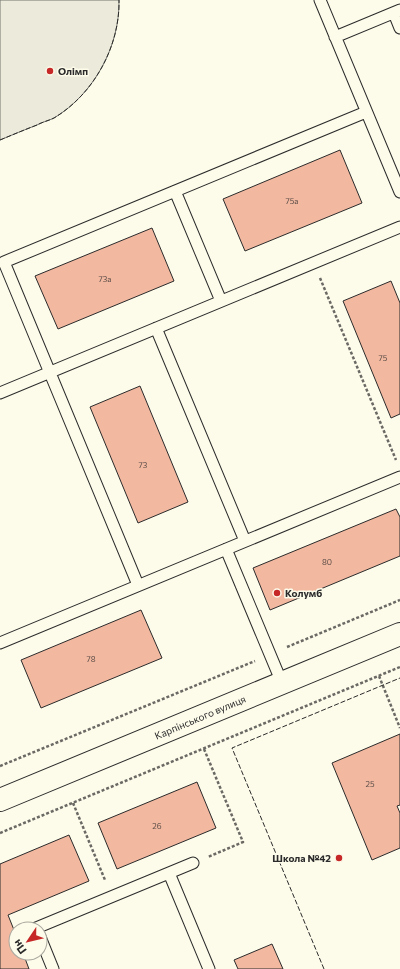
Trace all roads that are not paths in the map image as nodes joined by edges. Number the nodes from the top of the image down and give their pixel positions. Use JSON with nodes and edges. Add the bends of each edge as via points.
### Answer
{"nodes":[{"id":1,"x":320,"y":0,"type":"edge"},
{"id":2,"x":397,"y":11,"type":"edge"},
{"id":3,"x":400,"y":28,"type":"edge"},
{"id":4,"x":335,"y":37,"type":"junction"},
{"id":5,"x":366,"y":112,"type":"junction"},
{"id":6,"x":175,"y":191,"type":"junction"},
{"id":7,"x":400,"y":192,"type":"edge"},
{"id":8,"x":400,"y":227,"type":"edge"},
{"id":9,"x":221,"y":301,"type":"junction"},
{"id":10,"x":156,"y":328,"type":"junction"},
{"id":11,"x":50,"y":372,"type":"junction"},
{"id":12,"x":0,"y":393,"type":"edge"},
{"id":13,"x":400,"y":477,"type":"edge"},
{"id":14,"x":245,"y":541,"type":"junction"},
{"id":15,"x":226,"y":549,"type":"junction"},
{"id":16,"x":138,"y":585,"type":"junction"},
{"id":17,"x":400,"y":634,"type":"edge"},
{"id":18,"x":0,"y":643,"type":"edge"},
{"id":19,"x":282,"y":683,"type":"junction"},
{"id":20,"x":0,"y":800,"type":"edge"},
{"id":21,"x":193,"y":864,"type":"road end"},
{"id":22,"x":169,"y":873,"type":"junction"},
{"id":23,"x":48,"y":923,"type":"edge"},
{"id":24,"x":48,"y":957,"type":"edge"},
{"id":25,"x":53,"y":969,"type":"edge"},
{"id":26,"x":209,"y":969,"type":"edge"}],
"edges":[{"from":1,"to":4,"type":"lane"},
{"from":2,"to":3,"type":"lane"},
{"from":2,"to":4,"type":"lane"},
{"from":4,"to":5,"type":"lane"},
{"from":5,"to":6,"type":"lane"},
{"from":5,"to":7,"type":"lane"},
{"from":6,"to":9,"type":"lane"},
{"from":6,"to":11,"type":"lane","via":[[4,262]]},
{"from":8,"to":9,"type":"lane"},
{"from":9,"to":10,"type":"lane"},
{"from":10,"to":11,"type":"lane"},
{"from":10,"to":14,"type":"lane"},
{"from":11,"to":12,"type":"lane"},
{"from":11,"to":16,"type":"lane"},
{"from":13,"to":14,"type":"lane"},
{"from":14,"to":15,"type":"lane"},
{"from":15,"to":16,"type":"lane"},
{"from":15,"to":19,"type":"lane"},
{"from":16,"to":18,"type":"lane"},
{"from":17,"to":19,"type":"street","name":"Карпінського вулиця"},
{"from":19,"to":20,"type":"street","name":"Карпінського вулиця"},
{"from":21,"to":22,"type":"lane"},
{"from":22,"to":23,"type":"lane"},
{"from":22,"to":26,"type":"lane"},
{"from":24,"to":25,"type":"lane"}]}
